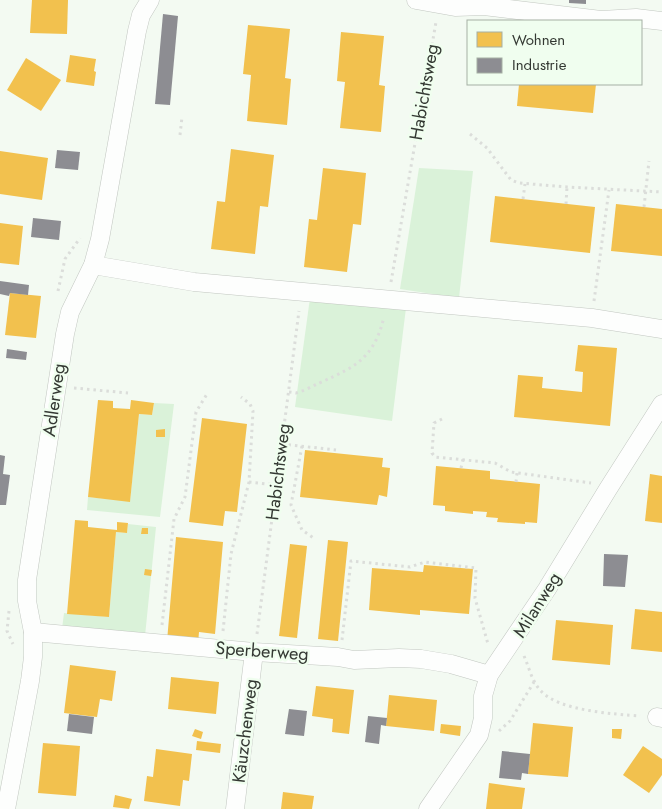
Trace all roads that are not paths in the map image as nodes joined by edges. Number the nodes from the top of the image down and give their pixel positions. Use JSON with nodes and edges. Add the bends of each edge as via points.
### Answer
{"nodes":[{"id":1,"x":150,"y":0,"type":"edge"},
{"id":2,"x":416,"y":0,"type":"edge"},
{"id":3,"x":662,"y":21,"type":"edge"},
{"id":4,"x":93,"y":266,"type":"junction"},
{"id":5,"x":662,"y":329,"type":"edge"},
{"id":6,"x":662,"y":404,"type":"edge"},
{"id":7,"x":33,"y":632,"type":"junction"},
{"id":8,"x":254,"y":652,"type":"junction"},
{"id":9,"x":489,"y":675,"type":"junction"},
{"id":10,"x":6,"y":809,"type":"edge"},
{"id":11,"x":236,"y":809,"type":"edge"},
{"id":12,"x":428,"y":809,"type":"edge"}],
"edges":[{"from":1,"to":4,"type":"street","name":"Adlerweg","via":[[137,31],[102,232]]},
{"from":2,"to":3,"type":"street","via":[[456,7],[484,6],[601,20],[636,18]]},
{"from":4,"to":5,"type":"street","via":[[187,282],[592,318]]},
{"from":4,"to":7,"type":"street","name":"Adlerweg","via":[[70,312],[61,352],[27,580]]},
{"from":6,"to":9,"type":"street","name":"Milanweg"},
{"from":7,"to":8,"type":"street","name":"Sperberweg"},
{"from":7,"to":10,"type":"street","name":"Adlerweg","via":[[30,681]]},
{"from":8,"to":9,"type":"street","name":"Sperberweg","via":[[354,660],[421,659]]},
{"from":8,"to":11,"type":"street","name":"Käuzchenweg"},
{"from":9,"to":12,"type":"street","name":"Milanweg","via":[[479,735]]}]}
